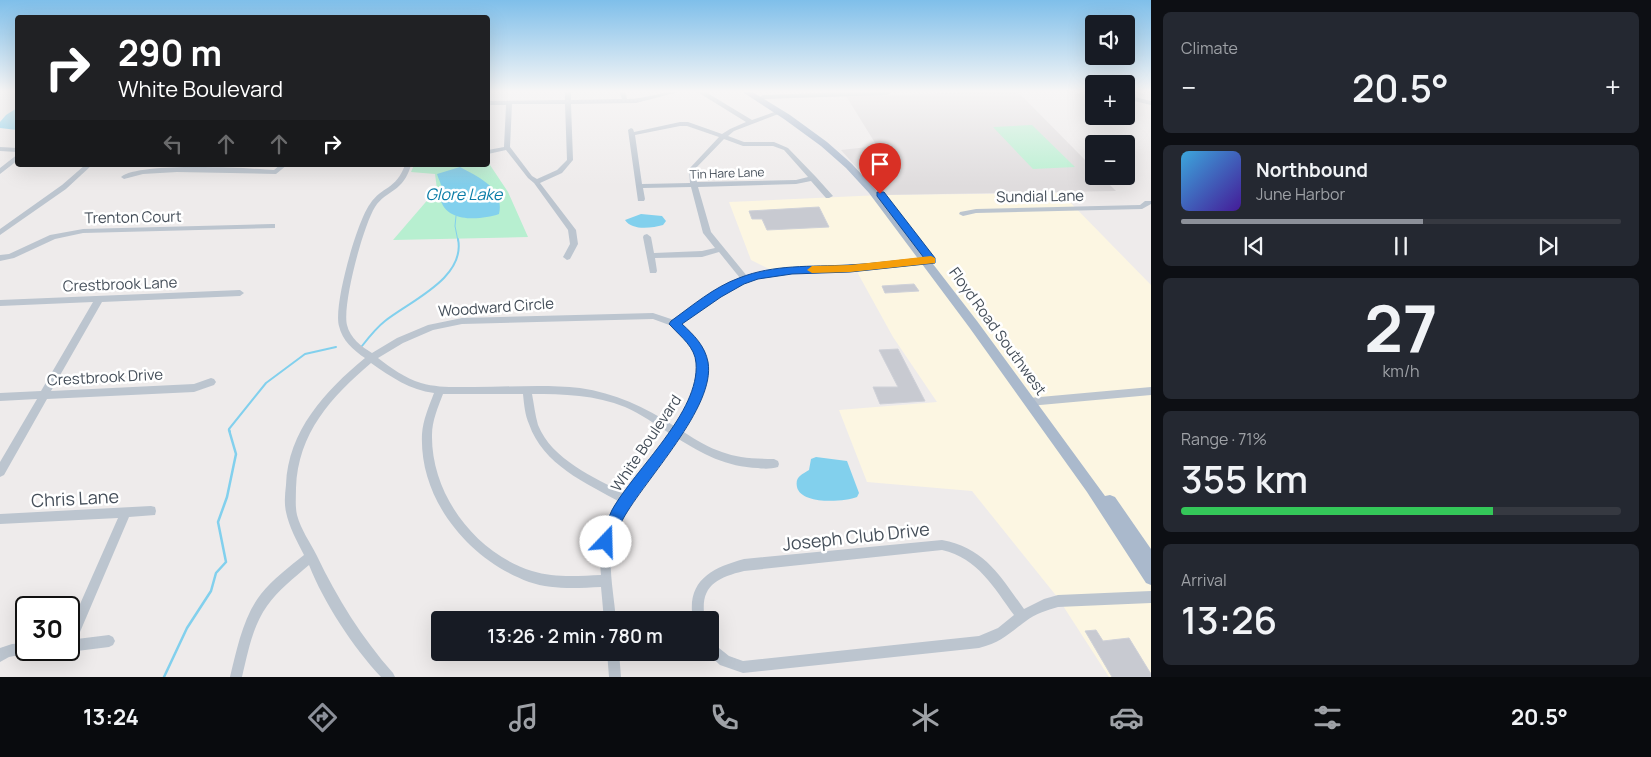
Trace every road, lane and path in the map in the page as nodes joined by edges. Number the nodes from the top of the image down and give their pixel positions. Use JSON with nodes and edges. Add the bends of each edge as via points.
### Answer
{"nodes":[{"id":1,"x":509,"y":123,"type":"edge"},
{"id":2,"x":569,"y":123,"type":"edge"},
{"id":3,"x":749,"y":123,"type":"edge"},
{"id":4,"x":794,"y":123,"type":"edge"},
{"id":5,"x":801,"y":123,"type":"edge"},
{"id":6,"x":723,"y":137,"type":"junction"},
{"id":7,"x":508,"y":148,"type":"junction"},
{"id":8,"x":0,"y":149,"type":"edge"},
{"id":9,"x":15,"y":150,"type":"edge"},
{"id":10,"x":490,"y":152,"type":"edge"},
{"id":11,"x":15,"y":159,"type":"edge"},
{"id":12,"x":87,"y":167,"type":"edge"},
{"id":13,"x":175,"y":167,"type":"edge"},
{"id":14,"x":407,"y":167,"type":"edge"},
{"id":15,"x":283,"y":170,"type":"edge"},
{"id":16,"x":0,"y":172,"type":"edge"},
{"id":17,"x":124,"y":177,"type":"dead end"},
{"id":18,"x":814,"y":178,"type":"junction"},
{"id":19,"x":536,"y":182,"type":"junction"},
{"id":20,"x":640,"y":186,"type":"junction"},
{"id":21,"x":694,"y":186,"type":"junction"},
{"id":22,"x":829,"y":196,"type":"dead end"},
{"id":23,"x":641,"y":200,"type":"dead end"},
{"id":24,"x":1148,"y":203,"type":"dead end"},
{"id":25,"x":963,"y":214,"type":"dead end"},
{"id":26,"x":272,"y":226,"type":"dead end"},
{"id":27,"x":0,"y":233,"type":"edge"},
{"id":28,"x":647,"y":237,"type":"dead end"},
{"id":29,"x":721,"y":249,"type":"junction"},
{"id":30,"x":650,"y":256,"type":"junction"},
{"id":31,"x":566,"y":257,"type":"dead end"},
{"id":32,"x":0,"y":258,"type":"edge"},
{"id":33,"x":929,"y":261,"type":"junction"},
{"id":34,"x":653,"y":271,"type":"dead end"},
{"id":35,"x":745,"y":279,"type":"junction"},
{"id":36,"x":240,"y":293,"type":"dead end"},
{"id":37,"x":99,"y":299,"type":"junction"},
{"id":38,"x":0,"y":303,"type":"edge"},
{"id":39,"x":675,"y":324,"type":"junction"},
{"id":40,"x":371,"y":358,"type":"junction"},
{"id":41,"x":211,"y":382,"type":"dead end"},
{"id":42,"x":440,"y":390,"type":"junction"},
{"id":43,"x":526,"y":391,"type":"junction"},
{"id":44,"x":1151,"y":391,"type":"edge"},
{"id":45,"x":44,"y":395,"type":"junction"},
{"id":46,"x":0,"y":398,"type":"edge"},
{"id":47,"x":1034,"y":402,"type":"junction"},
{"id":48,"x":676,"y":432,"type":"junction"},
{"id":49,"x":774,"y":464,"type":"dead end"},
{"id":50,"x":0,"y":472,"type":"edge"},
{"id":51,"x":627,"y":500,"type":"junction"},
{"id":52,"x":151,"y":512,"type":"dead end"},
{"id":53,"x":125,"y":513,"type":"junction"},
{"id":54,"x":0,"y":519,"type":"edge"},
{"id":55,"x":311,"y":556,"type":"junction"},
{"id":56,"x":1151,"y":562,"type":"edge"},
{"id":57,"x":1151,"y":578,"type":"edge"},
{"id":58,"x":606,"y":581,"type":"junction"},
{"id":59,"x":1151,"y":596,"type":"edge"},
{"id":60,"x":609,"y":611,"type":"edge"},
{"id":61,"x":698,"y":611,"type":"edge"},
{"id":62,"x":1022,"y":616,"type":"junction"},
{"id":63,"x":80,"y":618,"type":"edge"},
{"id":64,"x":110,"y":641,"type":"dead end"},
{"id":65,"x":80,"y":643,"type":"edge"},
{"id":66,"x":15,"y":650,"type":"edge"},
{"id":67,"x":0,"y":656,"type":"edge"},
{"id":68,"x":719,"y":657,"type":"edge"},
{"id":69,"x":613,"y":661,"type":"edge"},
{"id":70,"x":236,"y":677,"type":"edge"},
{"id":71,"x":389,"y":677,"type":"edge"},
{"id":72,"x":615,"y":677,"type":"edge"}],
"edges":[{"from":1,"to":7,"type":"street"},
{"from":2,"to":19,"type":"street","via":[[570,160],[566,168]]},
{"from":3,"to":6,"type":"street"},
{"from":4,"to":33,"type":"main road","name":"Floyd Road Southwest","via":[[849,166]]},
{"from":5,"to":33,"type":"main road","name":"Floyd Road Southwest","via":[[848,158],[874,187]]},
{"from":6,"to":18,"type":"street","via":[[743,144],[774,144],[786,149]]},
{"from":6,"to":20,"type":"street","via":[[688,124],[632,132]]},
{"from":6,"to":21,"type":"street","via":[[692,169]]},
{"from":7,"to":10,"type":"street"},
{"from":7,"to":19,"type":"street"},
{"from":8,"to":9,"type":"street"},
{"from":11,"to":16,"type":"street"},
{"from":12,"to":27,"type":"street"},
{"from":13,"to":15,"type":"street"},
{"from":13,"to":17,"type":"street"},
{"from":14,"to":40,"type":"street","via":[[402,181],[372,206],[354,258],[345,301],[342,323],[347,335],[356,348]]},
{"from":18,"to":21,"type":"street","name":"Tin Hare Lane","via":[[796,182]]},
{"from":18,"to":22,"type":"street"},
{"from":19,"to":31,"type":"street","via":[[572,230],[574,244]]},
{"from":20,"to":21,"type":"street","name":"Tin Hare Lane"},
{"from":20,"to":23,"type":"street"},
{"from":21,"to":29,"type":"street","via":[[707,233]]},
{"from":24,"to":25,"type":"street","name":"Sundial Lane","via":[[1142,207]]},
{"from":26,"to":32,"type":"street","name":"Trenton Court","via":[[76,232],[53,237]]},
{"from":28,"to":30,"type":"street"},
{"from":29,"to":30,"type":"street","via":[[702,254]]},
{"from":29,"to":35,"type":"street"},
{"from":30,"to":34,"type":"street"},
{"from":33,"to":35,"type":"street","via":[[769,272]]},
{"from":33,"to":47,"type":"main road","name":"Floyd Road Southwest"},
{"from":35,"to":39,"type":"street"},
{"from":36,"to":37,"type":"street","name":"Crestbrook Lane"},
{"from":37,"to":38,"type":"street","name":"Crestbrook Lane"},
{"from":37,"to":45,"type":"street"},
{"from":39,"to":40,"type":"street","name":"Woodward Circle","via":[[644,315],[446,322],[411,334]]},
{"from":39,"to":48,"type":"street","name":"White Boulevard","via":[[693,341],[702,364],[698,393]]},
{"from":40,"to":42,"type":"street","via":[[410,383]]},
{"from":40,"to":55,"type":"street","name":"Woodward Circle","via":[[352,372],[320,408],[294,459],[289,484],[290,505],[299,537]]},
{"from":41,"to":45,"type":"street","name":"Crestbrook Drive","via":[[194,388]]},
{"from":42,"to":43,"type":"street"},
{"from":42,"to":58,"type":"street","via":[[428,424],[427,452],[440,495],[460,528],[483,550],[531,576],[578,582]]},
{"from":43,"to":48,"type":"street","via":[[572,390],[615,399]]},
{"from":43,"to":51,"type":"street","via":[[534,425],[545,445],[558,459]]},
{"from":44,"to":47,"type":"street"},
{"from":45,"to":46,"type":"street","name":"Crestbrook Drive"},
{"from":45,"to":50,"type":"street"},
{"from":47,"to":56,"type":"main road","name":"Floyd Road Southwest","via":[[1086,466]]},
{"from":47,"to":57,"type":"main road","name":"Floyd Road Southwest"},
{"from":48,"to":49,"type":"street","via":[[730,460]]},
{"from":48,"to":51,"type":"street","name":"White Boulevard"},
{"from":51,"to":58,"type":"street","name":"White Boulevard","via":[[606,542]]},
{"from":52,"to":53,"type":"street","name":"Chris Lane"},
{"from":53,"to":54,"type":"street","name":"Chris Lane"},
{"from":53,"to":63,"type":"street"},
{"from":55,"to":70,"type":"street","via":[[261,604],[247,637]]},
{"from":55,"to":71,"type":"street","name":"Woodward Circle","via":[[356,633]]},
{"from":58,"to":60,"type":"street","name":"White Boulevard"},
{"from":59,"to":62,"type":"street","via":[[1058,601],[1044,604]]},
{"from":61,"to":62,"type":"street","name":"Joseph Club Drive","via":[[702,589],[726,569],[942,544],[958,547],[972,555]]},
{"from":62,"to":68,"type":"street","via":[[1008,630],[979,642],[743,667]]},
{"from":64,"to":65,"type":"street"},
{"from":66,"to":67,"type":"street"},
{"from":69,"to":72,"type":"street"}]}
